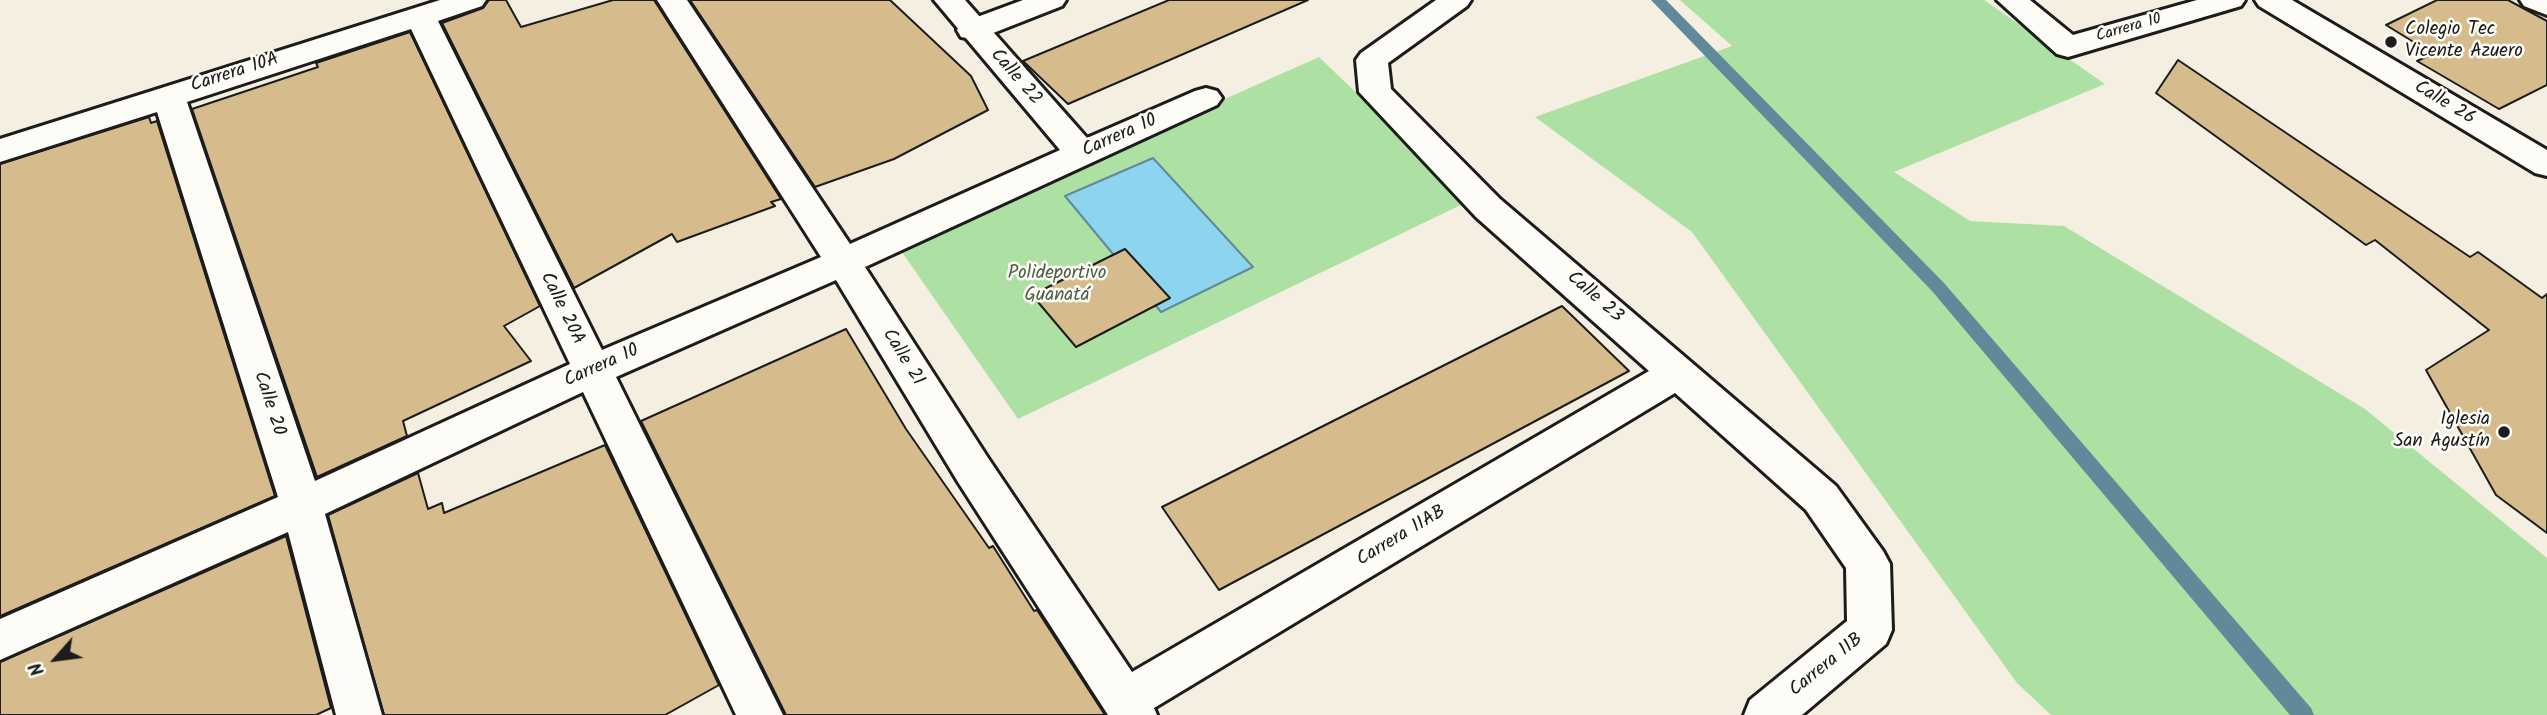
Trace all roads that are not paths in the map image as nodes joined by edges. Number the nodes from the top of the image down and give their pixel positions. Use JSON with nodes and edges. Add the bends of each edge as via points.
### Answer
{"nodes":[{"id":1,"x":471,"y":0,"type":"edge"},
{"id":2,"x":672,"y":0,"type":"edge"},
{"id":3,"x":949,"y":0,"type":"edge"},
{"id":4,"x":1051,"y":0,"type":"edge"},
{"id":5,"x":1456,"y":0,"type":"edge"},
{"id":6,"x":2012,"y":0,"type":"edge"},
{"id":7,"x":2270,"y":0,"type":"edge"},
{"id":8,"x":2535,"y":0,"type":"edge"},
{"id":9,"x":2224,"y":1,"type":"edge"},
{"id":10,"x":2547,"y":6,"type":"edge"},
{"id":11,"x":420,"y":15,"type":"junction"},
{"id":12,"x":972,"y":30,"type":"junction"},
{"id":13,"x":168,"y":95,"type":"junction"},
{"id":14,"x":1206,"y":98,"type":"dead end"},
{"id":15,"x":0,"y":150,"type":"edge"},
{"id":16,"x":1082,"y":154,"type":"junction"},
{"id":17,"x":2547,"y":165,"type":"edge"},
{"id":18,"x":843,"y":262,"type":"junction"},
{"id":19,"x":592,"y":371,"type":"junction"},
{"id":20,"x":1679,"y":372,"type":"junction"},
{"id":21,"x":1821,"y":498,"type":"joint"},
{"id":22,"x":302,"y":506,"type":"junction"},
{"id":23,"x":0,"y":640,"type":"edge"},
{"id":24,"x":1129,"y":708,"type":"edge"},
{"id":25,"x":359,"y":715,"type":"edge"},
{"id":26,"x":760,"y":715,"type":"edge"},
{"id":27,"x":1767,"y":715,"type":"edge"}],
"edges":[{"from":1,"to":11,"type":"street","name":"Carrera 10A"},
{"from":2,"to":18,"type":"street","name":"Calle 21"},
{"from":3,"to":12,"type":"street","name":"Calle 22"},
{"from":4,"to":12,"type":"street"},
{"from":5,"to":20,"type":"street","name":"Calle 23","via":[[1373,60],[1375,92],[1488,208]]},
{"from":6,"to":9,"type":"street","name":"Carrera 10","via":[[2068,47]]},
{"from":7,"to":17,"type":"street","name":"Calle 26"},
{"from":8,"to":10,"type":"street"},
{"from":11,"to":13,"type":"street","name":"Carrera 10A"},
{"from":11,"to":19,"type":"street","name":"Calle 20A"},
{"from":12,"to":16,"type":"street","name":"Calle 22"},
{"from":13,"to":15,"type":"street","name":"Carrera 10A"},
{"from":13,"to":22,"type":"street","name":"Calle 20"},
{"from":14,"to":16,"type":"street","name":"Carrera 10"},
{"from":16,"to":18,"type":"street","name":"Carrera 10"},
{"from":18,"to":19,"type":"street","name":"Carrera 10"},
{"from":18,"to":24,"type":"street","name":"Calle 21"},
{"from":19,"to":22,"type":"street","name":"Carrera 10"},
{"from":19,"to":26,"type":"street","name":"Calle 20A"},
{"from":20,"to":21,"type":"street","name":"Calle 23"},
{"from":20,"to":24,"type":"street","name":"Carrera 11AB"},
{"from":21,"to":27,"type":"street","name":"Carrera 11B","via":[[1868,564],[1870,630]]},
{"from":22,"to":23,"type":"street","name":"Carrera 10"},
{"from":22,"to":25,"type":"street","name":"Calle 20"}]}
